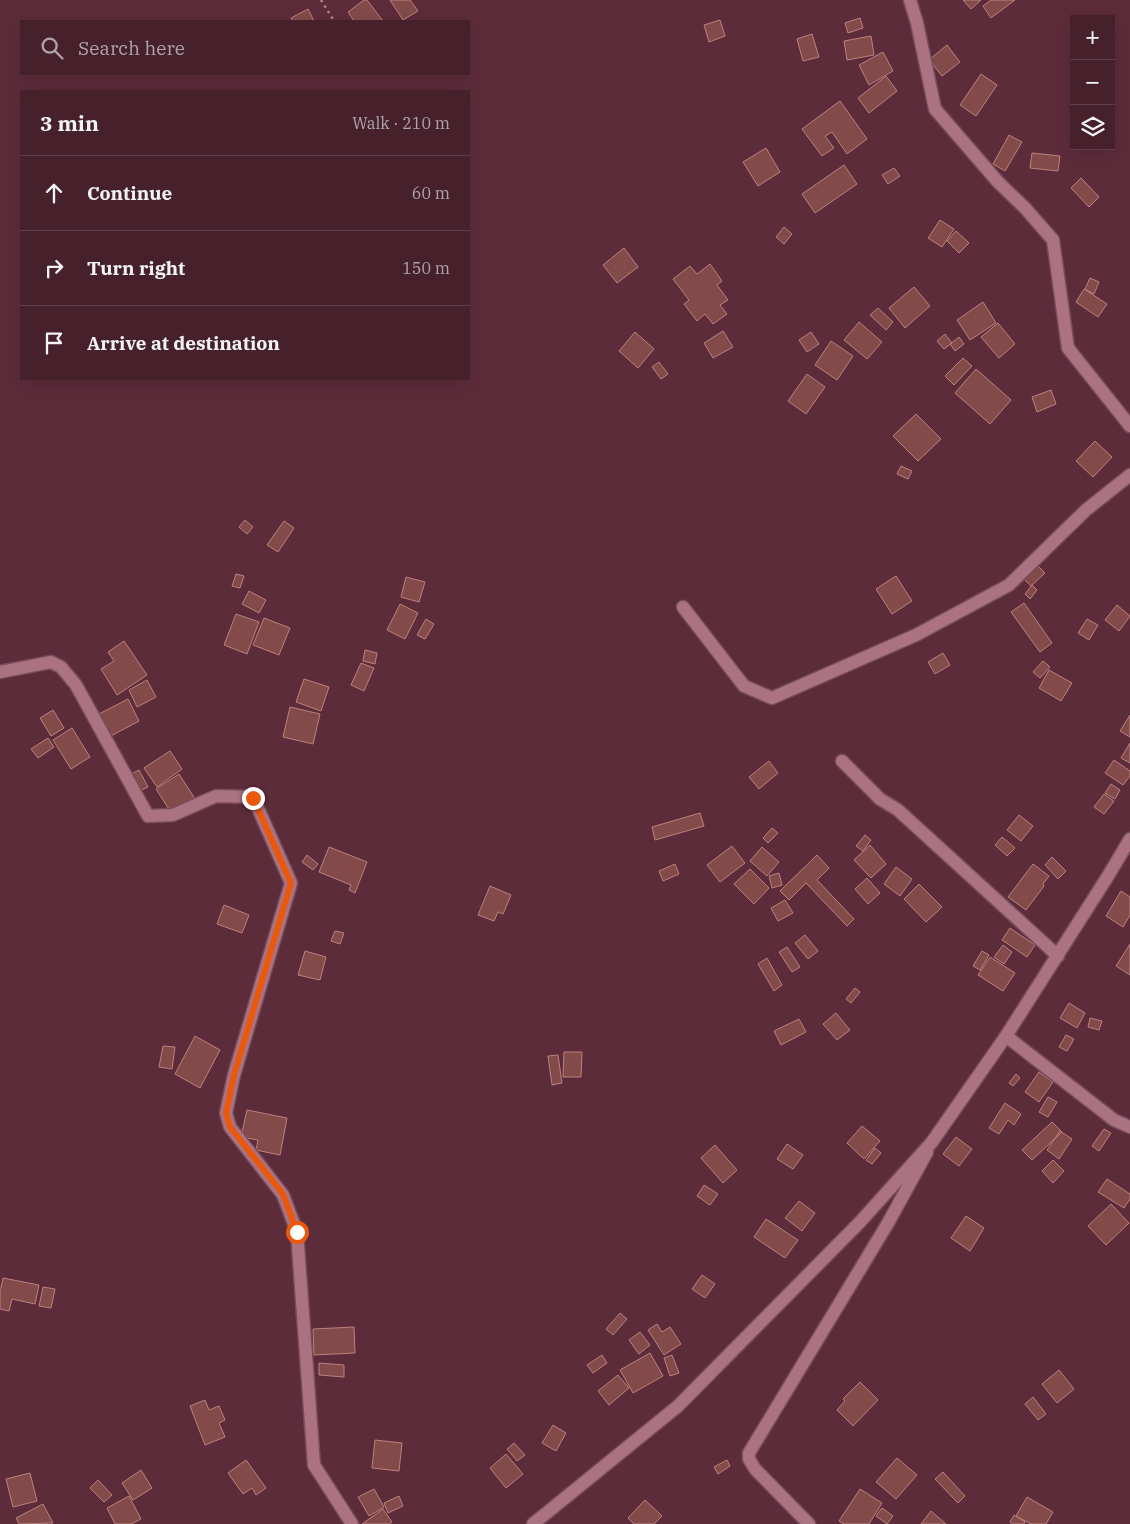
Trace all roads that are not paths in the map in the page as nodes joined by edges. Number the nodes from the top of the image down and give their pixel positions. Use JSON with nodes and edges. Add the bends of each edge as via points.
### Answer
{"nodes":[{"id":1,"x":910,"y":0,"type":"edge"},
{"id":2,"x":1130,"y":426,"type":"edge"},
{"id":3,"x":1130,"y":475,"type":"edge"},
{"id":4,"x":683,"y":607,"type":"dead end"},
{"id":5,"x":0,"y":672,"type":"edge"},
{"id":6,"x":842,"y":761,"type":"dead end"},
{"id":7,"x":1130,"y":839,"type":"edge"},
{"id":8,"x":1058,"y":956,"type":"junction"},
{"id":9,"x":1006,"y":1036,"type":"junction"},
{"id":10,"x":1130,"y":1127,"type":"edge"},
{"id":11,"x":932,"y":1142,"type":"junction"},
{"id":12,"x":352,"y":1524,"type":"edge"},
{"id":13,"x":533,"y":1524,"type":"edge"},
{"id":14,"x":809,"y":1524,"type":"edge"}],
"edges":[{"from":1,"to":2,"type":"street","via":[[935,109],[1054,240],[1068,348]]},
{"from":3,"to":4,"type":"street","via":[[1086,510],[1009,585],[916,635],[772,698],[744,686]]},
{"from":5,"to":12,"type":"street","via":[[51,662],[61,667],[76,685],[148,816],[172,816],[216,796],[253,798],[291,883],[234,1075],[226,1113],[230,1127],[283,1194],[297,1232],[314,1465]]},
{"from":6,"to":8,"type":"street","via":[[880,799],[898,810]]},
{"from":7,"to":8,"type":"street"},
{"from":8,"to":9,"type":"street"},
{"from":9,"to":10,"type":"street","via":[[1114,1120]]},
{"from":9,"to":11,"type":"street"},
{"from":11,"to":13,"type":"street","via":[[860,1222],[678,1406]]},
{"from":11,"to":14,"type":"street","via":[[888,1223],[749,1453],[755,1469]]}]}
